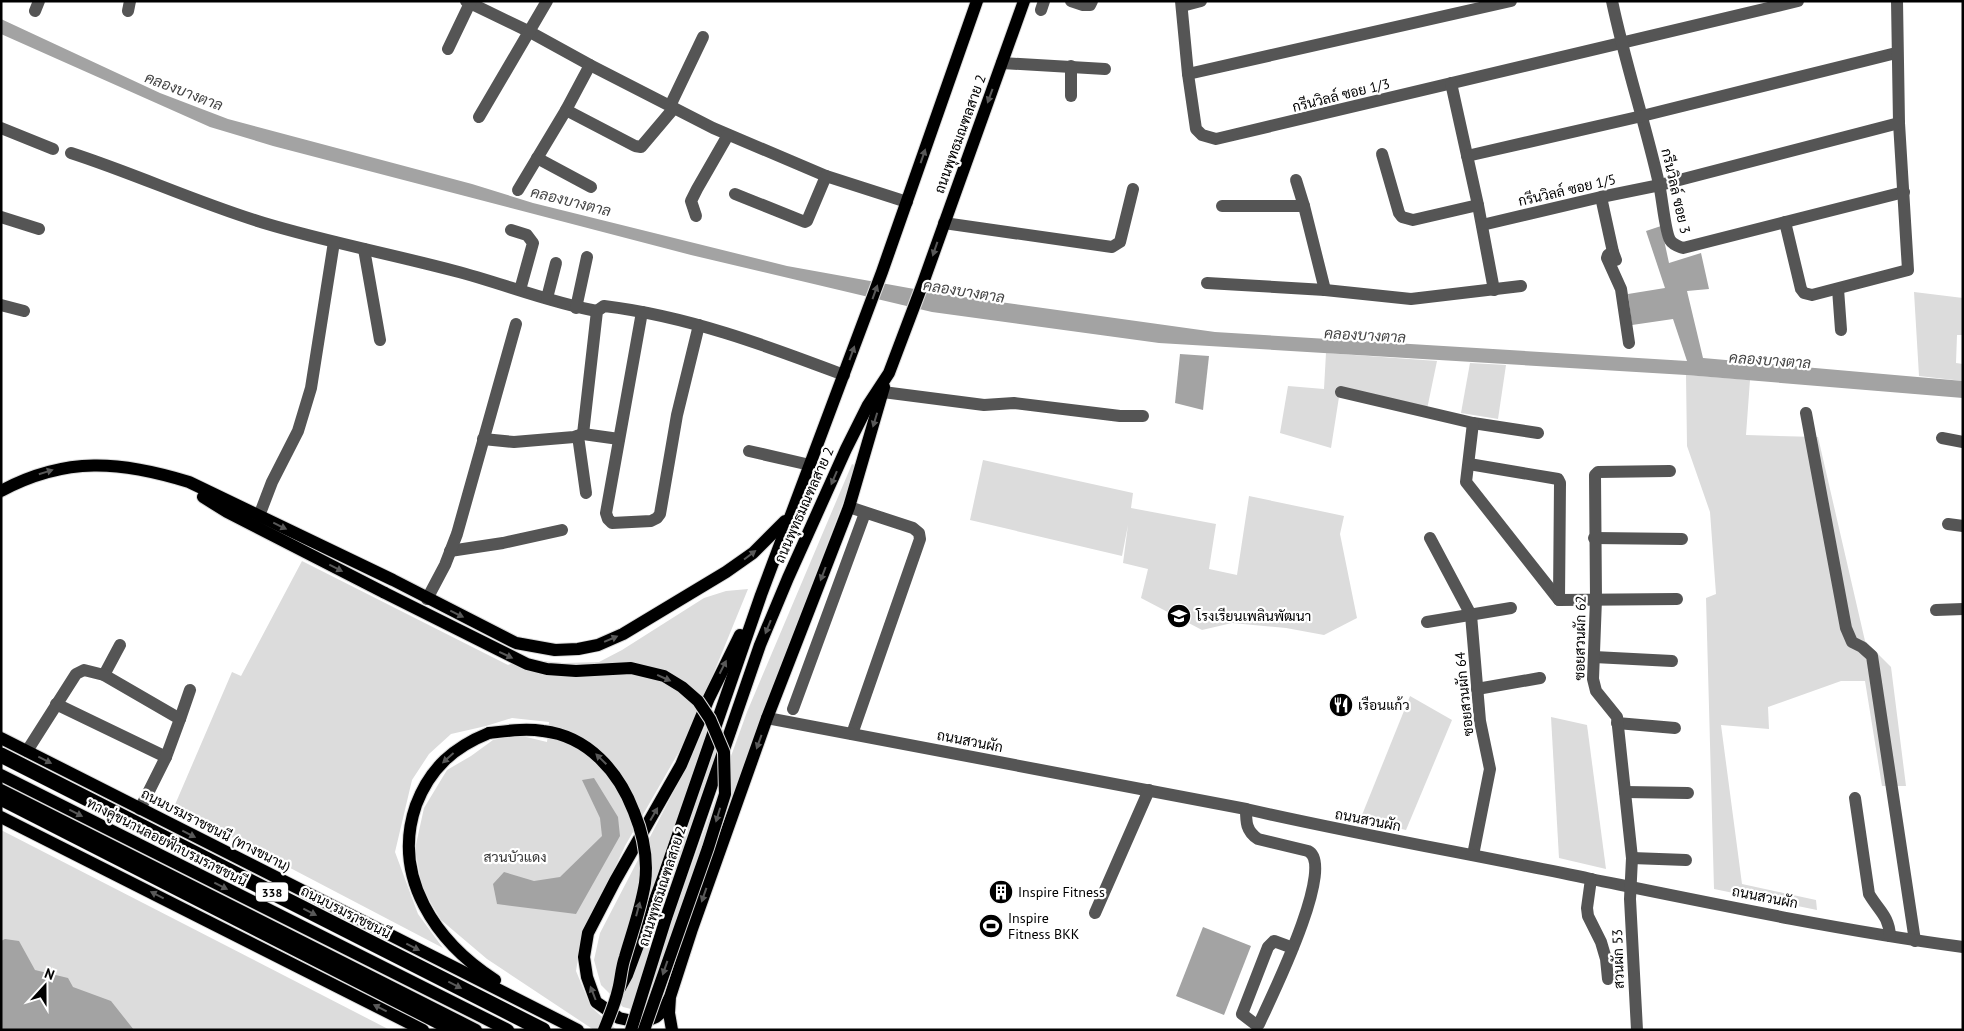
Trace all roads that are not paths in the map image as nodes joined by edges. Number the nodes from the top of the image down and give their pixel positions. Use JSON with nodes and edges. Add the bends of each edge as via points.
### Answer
{"nodes":[{"id":1,"x":547,"y":1,"type":"edge"},
{"id":2,"x":977,"y":1,"type":"edge"},
{"id":3,"x":1024,"y":1,"type":"edge"},
{"id":4,"x":1071,"y":1,"type":"edge"},
{"id":5,"x":1092,"y":1,"type":"edge"},
{"id":6,"x":1201,"y":1,"type":"edge"},
{"id":7,"x":1511,"y":1,"type":"edge"},
{"id":8,"x":1612,"y":1,"type":"edge"},
{"id":9,"x":1798,"y":1,"type":"edge"},
{"id":10,"x":1897,"y":1,"type":"edge"},
{"id":11,"x":469,"y":2,"type":"edge"},
{"id":12,"x":1181,"y":4,"type":"edge"},
{"id":13,"x":530,"y":32,"type":"junction"},
{"id":14,"x":703,"y":37,"type":"dead end"},
{"id":15,"x":1621,"y":44,"type":"junction"},
{"id":16,"x":448,"y":50,"type":"dead end"},
{"id":17,"x":1896,"y":53,"type":"junction"},
{"id":18,"x":1002,"y":62,"type":"junction"},
{"id":19,"x":590,"y":66,"type":"junction"},
{"id":20,"x":1071,"y":66,"type":"junction"},
{"id":21,"x":1105,"y":69,"type":"dead end"},
{"id":22,"x":1188,"y":74,"type":"junction"},
{"id":23,"x":1451,"y":83,"type":"junction"},
{"id":24,"x":1071,"y":96,"type":"dead end"},
{"id":25,"x":672,"y":107,"type":"junction"},
{"id":26,"x":566,"y":110,"type":"junction"},
{"id":27,"x":1642,"y":116,"type":"junction"},
{"id":28,"x":479,"y":117,"type":"dead end"},
{"id":29,"x":1899,"y":123,"type":"junction"},
{"id":30,"x":1,"y":128,"type":"edge"},
{"id":31,"x":728,"y":135,"type":"junction"},
{"id":32,"x":53,"y":149,"type":"dead end"},
{"id":33,"x":71,"y":153,"type":"dead end"},
{"id":34,"x":1382,"y":154,"type":"dead end"},
{"id":35,"x":1467,"y":156,"type":"junction"},
{"id":36,"x":538,"y":158,"type":"junction"},
{"id":37,"x":826,"y":176,"type":"junction"},
{"id":38,"x":1296,"y":180,"type":"dead end"},
{"id":39,"x":1660,"y":185,"type":"junction"},
{"id":40,"x":591,"y":187,"type":"dead end"},
{"id":41,"x":1133,"y":189,"type":"dead end"},
{"id":42,"x":518,"y":190,"type":"dead end"},
{"id":43,"x":1904,"y":192,"type":"junction"},
{"id":44,"x":734,"y":194,"type":"dead end"},
{"id":45,"x":1601,"y":197,"type":"junction"},
{"id":46,"x":907,"y":202,"type":"junction"},
{"id":47,"x":1478,"y":205,"type":"junction"},
{"id":48,"x":1222,"y":206,"type":"dead end"},
{"id":49,"x":1304,"y":206,"type":"junction"},
{"id":50,"x":696,"y":216,"type":"dead end"},
{"id":51,"x":1,"y":217,"type":"edge"},
{"id":52,"x":1785,"y":222,"type":"junction"},
{"id":53,"x":944,"y":223,"type":"junction"},
{"id":54,"x":1482,"y":225,"type":"junction"},
{"id":55,"x":39,"y":229,"type":"dead end"},
{"id":56,"x":511,"y":230,"type":"dead end"},
{"id":57,"x":334,"y":242,"type":"junction"},
{"id":58,"x":364,"y":249,"type":"junction"},
{"id":59,"x":1613,"y":252,"type":"junction"},
{"id":60,"x":587,"y":258,"type":"dead end"},
{"id":61,"x":556,"y":263,"type":"dead end"},
{"id":62,"x":1622,"y":271,"type":"dead end"},
{"id":63,"x":1207,"y":283,"type":"dead end"},
{"id":64,"x":1520,"y":286,"type":"dead end"},
{"id":65,"x":1838,"y":288,"type":"junction"},
{"id":66,"x":520,"y":290,"type":"junction"},
{"id":67,"x":1325,"y":290,"type":"junction"},
{"id":68,"x":1494,"y":290,"type":"junction"},
{"id":69,"x":548,"y":298,"type":"junction"},
{"id":70,"x":1,"y":305,"type":"edge"},
{"id":71,"x":576,"y":308,"type":"junction"},
{"id":72,"x":24,"y":311,"type":"dead end"},
{"id":73,"x":597,"y":311,"type":"junction"},
{"id":74,"x":642,"y":312,"type":"junction"},
{"id":75,"x":516,"y":324,"type":"dead end"},
{"id":76,"x":699,"y":325,"type":"junction"},
{"id":77,"x":1841,"y":330,"type":"dead end"},
{"id":78,"x":380,"y":340,"type":"dead end"},
{"id":79,"x":1629,"y":343,"type":"dead end"},
{"id":80,"x":888,"y":373,"type":"junction"},
{"id":81,"x":844,"y":375,"type":"junction"},
{"id":82,"x":883,"y":392,"type":"junction"},
{"id":83,"x":1341,"y":392,"type":"dead end"},
{"id":84,"x":1806,"y":412,"type":"dead end"},
{"id":85,"x":1142,"y":416,"type":"dead end"},
{"id":86,"x":1473,"y":423,"type":"junction"},
{"id":87,"x":1538,"y":433,"type":"dead end"},
{"id":88,"x":580,"y":435,"type":"junction"},
{"id":89,"x":619,"y":438,"type":"junction"},
{"id":90,"x":1942,"y":438,"type":"dead end"},
{"id":91,"x":483,"y":439,"type":"junction"},
{"id":92,"x":1963,"y":442,"type":"edge"},
{"id":93,"x":748,"y":451,"type":"dead end"},
{"id":94,"x":1469,"y":464,"type":"junction"},
{"id":95,"x":810,"y":465,"type":"junction"},
{"id":96,"x":1670,"y":471,"type":"dead end"},
{"id":97,"x":189,"y":482,"type":"junction"},
{"id":98,"x":1,"y":491,"type":"edge"},
{"id":99,"x":586,"y":493,"type":"dead end"},
{"id":100,"x":849,"y":507,"type":"junction"},
{"id":101,"x":865,"y":512,"type":"junction"},
{"id":102,"x":792,"y":513,"type":"junction"},
{"id":103,"x":259,"y":516,"type":"junction"},
{"id":104,"x":1948,"y":524,"type":"dead end"},
{"id":105,"x":1963,"y":526,"type":"edge"},
{"id":106,"x":562,"y":530,"type":"dead end"},
{"id":107,"x":1430,"y":538,"type":"dead end"},
{"id":108,"x":1594,"y":538,"type":"junction"},
{"id":109,"x":1682,"y":539,"type":"dead end"},
{"id":110,"x":450,"y":551,"type":"junction"},
{"id":111,"x":761,"y":595,"type":"junction"},
{"id":112,"x":427,"y":599,"type":"junction"},
{"id":113,"x":1677,"y":599,"type":"dead end"},
{"id":114,"x":1559,"y":600,"type":"junction"},
{"id":115,"x":1596,"y":600,"type":"junction"},
{"id":116,"x":1511,"y":608,"type":"dead end"},
{"id":117,"x":1963,"y":609,"type":"edge"},
{"id":118,"x":1936,"y":610,"type":"dead end"},
{"id":119,"x":1471,"y":615,"type":"junction"},
{"id":120,"x":1427,"y":622,"type":"dead end"},
{"id":121,"x":120,"y":645,"type":"dead end"},
{"id":122,"x":1594,"y":657,"type":"junction"},
{"id":123,"x":1672,"y":661,"type":"dead end"},
{"id":124,"x":104,"y":675,"type":"junction"},
{"id":125,"x":1540,"y":678,"type":"dead end"},
{"id":126,"x":1477,"y":689,"type":"junction"},
{"id":127,"x":190,"y":690,"type":"dead end"},
{"id":128,"x":56,"y":704,"type":"junction"},
{"id":129,"x":793,"y":708,"type":"dead end"},
{"id":130,"x":767,"y":718,"type":"junction"},
{"id":131,"x":180,"y":719,"type":"junction"},
{"id":132,"x":1617,"y":723,"type":"junction"},
{"id":133,"x":1675,"y":728,"type":"dead end"},
{"id":134,"x":852,"y":734,"type":"junction"},
{"id":135,"x":1,"y":738,"type":"edge"},
{"id":136,"x":27,"y":751,"type":"junction"},
{"id":137,"x":1,"y":755,"type":"edge"},
{"id":138,"x":166,"y":757,"type":"junction"},
{"id":139,"x":1,"y":775,"type":"edge"},
{"id":140,"x":1,"y":790,"type":"edge"},
{"id":141,"x":1149,"y":790,"type":"junction"},
{"id":142,"x":1624,"y":792,"type":"junction"},
{"id":143,"x":1688,"y":793,"type":"dead end"},
{"id":144,"x":1,"y":798,"type":"edge"},
{"id":145,"x":1855,"y":798,"type":"dead end"},
{"id":146,"x":140,"y":809,"type":"junction"},
{"id":147,"x":1246,"y":809,"type":"junction"},
{"id":148,"x":1,"y":817,"type":"edge"},
{"id":149,"x":1473,"y":855,"type":"junction"},
{"id":150,"x":1632,"y":858,"type":"junction"},
{"id":151,"x":1686,"y":860,"type":"dead end"},
{"id":152,"x":1591,"y":878,"type":"junction"},
{"id":153,"x":1631,"y":887,"type":"junction"},
{"id":154,"x":1095,"y":913,"type":"dead end"},
{"id":155,"x":1890,"y":936,"type":"junction"},
{"id":156,"x":1915,"y":941,"type":"junction"},
{"id":157,"x":1963,"y":947,"type":"edge"},
{"id":158,"x":1293,"y":948,"type":"junction"},
{"id":159,"x":1608,"y":979,"type":"dead end"},
{"id":160,"x":618,"y":990,"type":"junction"},
{"id":161,"x":670,"y":997,"type":"junction"},
{"id":162,"x":549,"y":1015,"type":"junction"},
{"id":163,"x":423,"y":1030,"type":"edge"},
{"id":164,"x":455,"y":1030,"type":"edge"},
{"id":165,"x":476,"y":1030,"type":"edge"},
{"id":166,"x":508,"y":1030,"type":"edge"},
{"id":167,"x":543,"y":1030,"type":"edge"},
{"id":168,"x":578,"y":1030,"type":"edge"},
{"id":169,"x":604,"y":1030,"type":"edge"},
{"id":170,"x":631,"y":1030,"type":"edge"},
{"id":171,"x":644,"y":1030,"type":"edge"},
{"id":172,"x":672,"y":1030,"type":"edge"},
{"id":173,"x":1637,"y":1030,"type":"edge"}],
"edges":[{"from":1,"to":13,"type":"street"},
{"from":46,"to":2,"type":"main road","name":"ถนนพุทธมณฑลสาย 2","one_way":true},
{"from":3,"to":18,"type":"main road","name":"ถนนพุทธมณฑลสาย 2"},
{"from":4,"to":5,"type":"street","via":[[1083,5],[1090,5]]},
{"from":6,"to":12,"type":"street"},
{"from":7,"to":22,"type":"street"},
{"from":8,"to":15,"type":"street","name":"กรีนวิลล์ ซอย 3"},
{"from":9,"to":15,"type":"street","name":"กรีนวิลล์ ซอย 1/3"},
{"from":10,"to":17,"type":"street"},
{"from":11,"to":13,"type":"street"},
{"from":11,"to":16,"type":"street"},
{"from":12,"to":22,"type":"street","name":"กรีนวิลล์ ซอย 1/3"},
{"from":13,"to":19,"type":"street"},
{"from":13,"to":28,"type":"street"},
{"from":14,"to":25,"type":"street"},
{"from":15,"to":23,"type":"street","name":"กรีนวิลล์ ซอย 1/3"},
{"from":15,"to":27,"type":"street","name":"กรีนวิลล์ ซอย 3"},
{"from":17,"to":27,"type":"street"},
{"from":17,"to":29,"type":"street"},
{"from":18,"to":20,"type":"street"},
{"from":18,"to":53,"type":"main road","name":"ถนนพุทธมณฑลสาย 2","one_way":true},
{"from":19,"to":25,"type":"street"},
{"from":19,"to":26,"type":"street"},
{"from":20,"to":21,"type":"street"},
{"from":20,"to":24,"type":"street"},
{"from":22,"to":23,"type":"street","name":"กรีนวิลล์ ซอย 1/3","via":[[1196,129],[1202,136],[1216,139]]},
{"from":23,"to":35,"type":"street"},
{"from":25,"to":26,"type":"street","via":[[646,143],[639,147]]},
{"from":25,"to":31,"type":"street"},
{"from":26,"to":36,"type":"street"},
{"from":27,"to":35,"type":"street"},
{"from":27,"to":39,"type":"street","name":"กรีนวิลล์ ซอย 3"},
{"from":29,"to":39,"type":"street","name":"กรีนวิลล์ ซอย 1/5"},
{"from":29,"to":43,"type":"street"},
{"from":30,"to":32,"type":"street"},
{"from":31,"to":37,"type":"street"},
{"from":31,"to":50,"type":"street","via":[[691,201]]},
{"from":33,"to":57,"type":"street","via":[[230,212]]},
{"from":34,"to":47,"type":"street","via":[[1402,217],[1414,220]]},
{"from":35,"to":47,"type":"street"},
{"from":36,"to":40,"type":"street"},
{"from":36,"to":42,"type":"street"},
{"from":37,"to":44,"type":"street","via":[[805,222]]},
{"from":37,"to":46,"type":"street"},
{"from":38,"to":49,"type":"street"},
{"from":39,"to":45,"type":"street","name":"กรีนวิลล์ ซอย 1/5"},
{"from":39,"to":52,"type":"street","name":"กรีนวิลล์ ซอย 3","via":[[1670,240],[1683,248]]},
{"from":41,"to":53,"type":"street","via":[[1120,242],[1112,247]]},
{"from":43,"to":52,"type":"street","name":"กรีนวิลล์ ซอย 3"},
{"from":43,"to":65,"type":"street","via":[[1908,270]]},
{"from":45,"to":54,"type":"street","name":"กรีนวิลล์ ซอย 1/5"},
{"from":45,"to":59,"type":"street"},
{"from":81,"to":46,"type":"main road","name":"ถนนพุทธมณฑลสาย 2","one_way":true},
{"from":47,"to":54,"type":"street"},
{"from":48,"to":49,"type":"street"},
{"from":49,"to":67,"type":"street"},
{"from":51,"to":55,"type":"street"},
{"from":52,"to":65,"type":"street","via":[[1802,291],[1812,295]]},
{"from":53,"to":80,"type":"main road","name":"ถนนพุทธมณฑลสาย 2","one_way":true},
{"from":54,"to":68,"type":"street"},
{"from":56,"to":66,"type":"street","via":[[527,235],[533,243]]},
{"from":57,"to":58,"type":"street"},
{"from":57,"to":103,"type":"street","via":[[311,388],[298,430]]},
{"from":58,"to":66,"type":"street","via":[[454,270]]},
{"from":58,"to":78,"type":"street"},
{"from":59,"to":62,"type":"street"},
{"from":59,"to":79,"type":"street","via":[[1607,258],[1621,289]]},
{"from":60,"to":71,"type":"street"},
{"from":61,"to":69,"type":"street"},
{"from":63,"to":67,"type":"street"},
{"from":64,"to":68,"type":"street"},
{"from":65,"to":77,"type":"street"},
{"from":66,"to":69,"type":"street"},
{"from":67,"to":68,"type":"street","via":[[1412,299]]},
{"from":69,"to":71,"type":"street"},
{"from":70,"to":72,"type":"street"},
{"from":71,"to":73,"type":"street"},
{"from":73,"to":74,"type":"street","via":[[604,306]]},
{"from":73,"to":88,"type":"street"},
{"from":74,"to":76,"type":"street"},
{"from":74,"to":89,"type":"street"},
{"from":75,"to":91,"type":"street"},
{"from":76,"to":81,"type":"street","via":[[768,346]]},
{"from":76,"to":89,"type":"street","via":[[677,414],[658,518],[612,523],[608,519],[607,505]]},
{"from":80,"to":82,"type":"main road"},
{"from":80,"to":170,"type":"main road","name":"ถนนพุทธมณฑลสาย 2","one_way":true,"bridge":true,"via":[[846,449],[760,645]]},
{"from":81,"to":95,"type":"main road","name":"ถนนพุทธมณฑลสาย 2"},
{"from":82,"to":85,"type":"street","via":[[984,405],[1014,403]]},
{"from":82,"to":100,"type":"main road","one_way":true},
{"from":83,"to":86,"type":"street"},
{"from":84,"to":156,"type":"street","via":[[1846,628],[1852,642],[1872,656]]},
{"from":86,"to":87,"type":"street"},
{"from":86,"to":94,"type":"street"},
{"from":88,"to":89,"type":"street"},
{"from":88,"to":91,"type":"street","via":[[514,442]]},
{"from":88,"to":99,"type":"street"},
{"from":90,"to":92,"type":"street"},
{"from":91,"to":110,"type":"street"},
{"from":93,"to":95,"type":"street"},
{"from":94,"to":114,"type":"street","via":[[1466,482],[1470,489]]},
{"from":94,"to":114,"type":"street","via":[[1558,479]]},
{"from":95,"to":102,"type":"main road","name":"ถนนพุทธมณฑลสาย 2"},
{"from":96,"to":108,"type":"street","name":"ซอยสวนผัก 62","via":[[1598,472],[1595,475]]},
{"from":98,"to":97,"type":"main road","one_way":true,"via":[[48,471],[80,465],[123,466]]},
{"from":97,"to":103,"type":"main road"},
{"from":97,"to":171,"type":"main road","one_way":true,"bridge":true,"via":[[227,512],[527,664],[576,671],[631,668],[664,676],[698,701],[710,719],[724,752],[724,794]]},
{"from":100,"to":101,"type":"street"},
{"from":100,"to":130,"type":"main road","one_way":true},
{"from":101,"to":129,"type":"street"},
{"from":101,"to":134,"type":"street","via":[[913,528],[920,539]]},
{"from":102,"to":111,"type":"main road","name":"ถนนพุทธมณฑลสาย 2"},
{"from":112,"to":102,"type":"main road","one_way":true,"via":[[516,644],[555,650],[598,645],[623,634],[726,572],[753,553]]},
{"from":103,"to":112,"type":"main road","one_way":true},
{"from":104,"to":105,"type":"street"},
{"from":106,"to":110,"type":"street"},
{"from":107,"to":119,"type":"street","name":"ซอยสวนผัก 64"},
{"from":108,"to":109,"type":"street"},
{"from":108,"to":115,"type":"street","name":"ซอยสวนผัก 62"},
{"from":110,"to":112,"type":"street"},
{"from":111,"to":160,"type":"main road","name":"ถนนพุทธมณฑลสาย 2","via":[[627,974]]},
{"from":161,"to":111,"type":"main road","one_way":true,"via":[[663,1011],[642,1023],[619,1018],[596,1002],[584,957],[588,933],[681,765],[720,674]]},
{"from":113,"to":115,"type":"street"},
{"from":114,"to":115,"type":"street"},
{"from":115,"to":122,"type":"street","name":"ซอยสวนผัก 62"},
{"from":116,"to":119,"type":"street"},
{"from":117,"to":118,"type":"street"},
{"from":119,"to":120,"type":"street"},
{"from":119,"to":126,"type":"street","name":"ซอยสวนผัก 64"},
{"from":121,"to":124,"type":"street"},
{"from":122,"to":123,"type":"street"},
{"from":122,"to":132,"type":"street","name":"ซอยสวนผัก 62","via":[[1593,684],[1613,711]]},
{"from":124,"to":128,"type":"street","via":[[80,671]]},
{"from":124,"to":131,"type":"street"},
{"from":125,"to":126,"type":"street"},
{"from":126,"to":149,"type":"street","name":"ซอยสวนผัก 64","via":[[1490,769]]},
{"from":127,"to":131,"type":"street"},
{"from":128,"to":136,"type":"street"},
{"from":128,"to":138,"type":"street"},
{"from":130,"to":134,"type":"street","name":"ถนนสวนผัก"},
{"from":130,"to":161,"type":"main road","one_way":true},
{"from":131,"to":138,"type":"street"},
{"from":132,"to":133,"type":"street"},
{"from":132,"to":142,"type":"street","name":"ซอยสวนผัก 62"},
{"from":134,"to":141,"type":"street","name":"ถนนสวนผัก"},
{"from":135,"to":136,"type":"main road","name":"ถนนบรมราชชนนี (ทางขนาน)","number":"338"},
{"from":136,"to":146,"type":"main road","name":"ถนนบรมราชชนนี (ทางขนาน)","number":"338","one_way":true},
{"from":137,"to":167,"type":"highway","name":"ถนนบรมราชชนนี","number":"338","one_way":true},
{"from":138,"to":146,"type":"street"},
{"from":139,"to":166,"type":"main road","name":"ทางคู่ขนานลอยฟ้าบรมราชชนนี","number":"338","one_way":true},
{"from":140,"to":165,"type":"main road","name":"ทางคู่ขนานลอยฟ้าบรมราชชนนี","number":"338"},
{"from":141,"to":147,"type":"street","name":"ถนนสวนผัก"},
{"from":141,"to":154,"type":"street"},
{"from":142,"to":143,"type":"street"},
{"from":142,"to":150,"type":"street","name":"ซอยสวนผัก 62"},
{"from":144,"to":164,"type":"highway"},
{"from":145,"to":155,"type":"street","via":[[1869,894],[1886,916]]},
{"from":146,"to":162,"type":"main road","name":"ถนนบรมราชชนนี (ทางขนาน)","number":"338","one_way":true},
{"from":147,"to":149,"type":"street","name":"ถนนสวนผัก"},
{"from":147,"to":158,"type":"street","via":[[1248,831],[1258,839],[1308,851],[1315,859],[1313,889]]},
{"from":163,"to":148,"type":"main road","one_way":true},
{"from":149,"to":152,"type":"street","name":"ถนนสวนผัก"},
{"from":150,"to":151,"type":"street"},
{"from":150,"to":153,"type":"street","name":"ซอยสวนผัก 62"},
{"from":152,"to":153,"type":"street","name":"ถนนสวนผัก"},
{"from":152,"to":159,"type":"street","via":[[1588,916],[1602,942]]},
{"from":153,"to":155,"type":"street","name":"ถนนสวนผัก"},
{"from":153,"to":173,"type":"street","name":"สวนผัก 53"},
{"from":155,"to":156,"type":"street","name":"ถนนสวนผัก"},
{"from":156,"to":157,"type":"street","name":"ถนนสวนผัก"},
{"from":158,"to":158,"type":"street","via":[[1260,1024],[1255,1024],[1242,1014],[1268,948],[1274,941]]},
{"from":160,"to":162,"type":"main road","one_way":true,"bridge":true,"via":[[645,882],[641,830],[631,802],[602,758],[581,744],[543,731],[490,733],[469,741],[434,771],[422,791],[409,833],[408,855],[421,898],[437,927],[454,948],[481,971]]},
{"from":160,"to":169,"type":"main road","name":"ถนนพุทธมณฑลสาย 2","bridge":true},
{"from":161,"to":172,"type":"main road","via":[[668,1013]]},
{"from":162,"to":168,"type":"main road","name":"ถนนบรมราชชนนี (ทางขนาน)","number":"338"}]}
